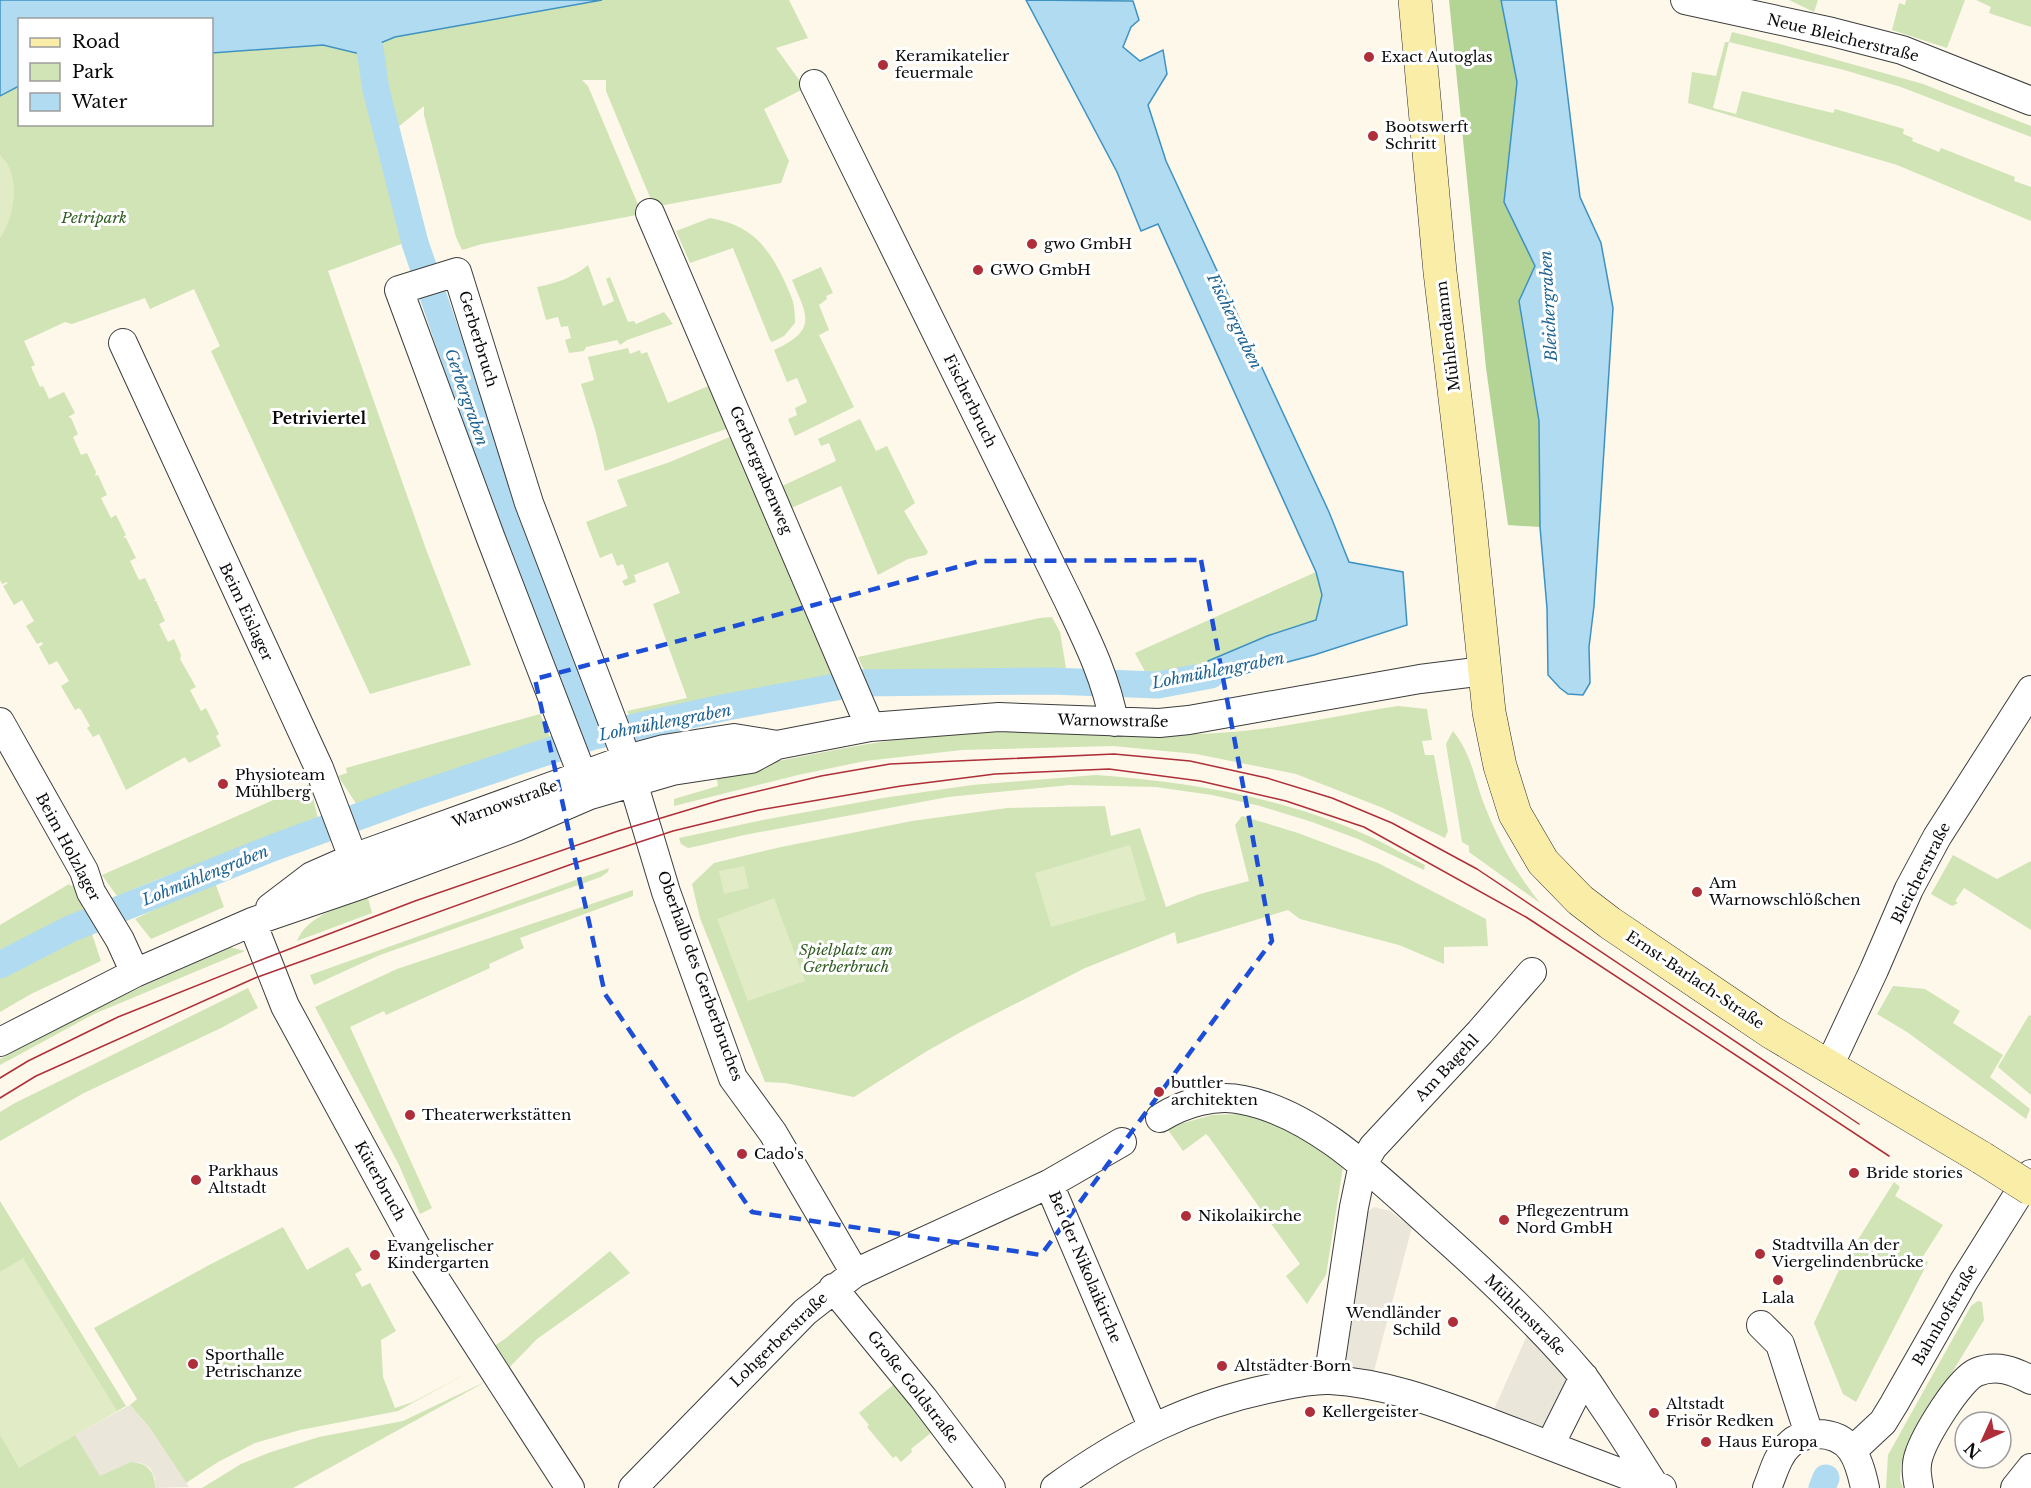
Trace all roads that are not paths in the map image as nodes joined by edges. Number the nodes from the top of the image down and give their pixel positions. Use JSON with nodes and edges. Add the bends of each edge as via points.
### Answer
{"nodes":[{"id":1,"x":1415,"y":0,"type":"edge"},
{"id":2,"x":1685,"y":0,"type":"edge"},
{"id":3,"x":814,"y":84,"type":"dead end"},
{"id":4,"x":2031,"y":100,"type":"edge"},
{"id":5,"x":650,"y":213,"type":"dead end"},
{"id":6,"x":123,"y":343,"type":"dead end"},
{"id":7,"x":1484,"y":671,"type":"junction"},
{"id":8,"x":2031,"y":690,"type":"edge"},
{"id":9,"x":866,"y":716,"type":"junction"},
{"id":10,"x":0,"y":722,"type":"edge"},
{"id":11,"x":1114,"y":722,"type":"junction"},
{"id":12,"x":623,"y":749,"type":"junction"},
{"id":13,"x":578,"y":763,"type":"junction"},
{"id":14,"x":354,"y":860,"type":"junction"},
{"id":15,"x":252,"y":922,"type":"junction"},
{"id":16,"x":1532,"y":972,"type":"dead end"},
{"id":17,"x":135,"y":973,"type":"junction"},
{"id":18,"x":0,"y":1042,"type":"edge"},
{"id":19,"x":1829,"y":1066,"type":"junction"},
{"id":20,"x":1160,"y":1118,"type":"dead end"},
{"id":21,"x":1122,"y":1142,"type":"dead end"},
{"id":22,"x":1363,"y":1164,"type":"junction"},
{"id":23,"x":2031,"y":1174,"type":"edge"},
{"id":24,"x":1049,"y":1184,"type":"junction"},
{"id":25,"x":2031,"y":1189,"type":"edge"},
{"id":26,"x":844,"y":1281,"type":"junction"},
{"id":27,"x":1761,"y":1325,"type":"dead end"},
{"id":28,"x":1584,"y":1377,"type":"junction"},
{"id":29,"x":1328,"y":1380,"type":"junction"},
{"id":30,"x":2031,"y":1380,"type":"edge"},
{"id":31,"x":1153,"y":1428,"type":"junction"},
{"id":32,"x":1809,"y":1434,"type":"junction"},
{"id":33,"x":1550,"y":1445,"type":"junction"},
{"id":34,"x":1852,"y":1450,"type":"junction"},
{"id":35,"x":2031,"y":1468,"type":"edge"},
{"id":36,"x":1624,"y":1482,"type":"edge"},
{"id":37,"x":1659,"y":1487,"type":"edge"},
{"id":38,"x":570,"y":1488,"type":"edge"},
{"id":39,"x":633,"y":1488,"type":"edge"},
{"id":40,"x":991,"y":1488,"type":"edge"},
{"id":41,"x":1055,"y":1488,"type":"edge"},
{"id":42,"x":1767,"y":1488,"type":"edge"},
{"id":43,"x":1865,"y":1488,"type":"edge"},
{"id":44,"x":1918,"y":1488,"type":"edge"},
{"id":45,"x":2015,"y":1488,"type":"edge"}],
"edges":[{"from":1,"to":7,"type":"main road","name":"Mühlendamm"},
{"from":2,"to":4,"type":"street","name":"Neue Bleicherstraße","via":[[1902,50]]},
{"from":3,"to":11,"type":"street","name":"Fischerbruch","via":[[1104,680]]},
{"from":5,"to":9,"type":"street","name":"Gerbergrabenweg"},
{"from":6,"to":14,"type":"street","name":"Beim Eislager","via":[[321,777]]},
{"from":7,"to":11,"type":"street","name":"Warnowstraße","via":[[1199,719]]},
{"from":7,"to":19,"type":"main road","name":"Ernst-Barlach-Straße","via":[[1500,766],[1515,814],[1543,862],[1580,900],[1610,923],[1771,1032]]},
{"from":8,"to":19,"type":"street","name":"Bleicherstraße","via":[[1942,829],[1909,889]]},
{"from":9,"to":11,"type":"street","name":"Warnowstraße"},
{"from":9,"to":12,"type":"street","name":"Warnowstraße","via":[[777,745],[734,738],[664,749]]},
{"from":10,"to":17,"type":"street","name":"Beim Holzlager","via":[[84,871],[91,892]]},
{"from":12,"to":13,"type":"street","name":"Warnowstraße"},
{"from":12,"to":13,"type":"street","name":"Gerberbruch","via":[[532,512],[457,272],[399,290]]},
{"from":12,"to":26,"type":"street","name":"Oberhalb des Gerberbruches","via":[[666,892],[733,1078],[772,1133]]},
{"from":13,"to":14,"type":"street","name":"Warnowstraße","via":[[526,823]]},
{"from":14,"to":15,"type":"street","name":"Warnowstraße"},
{"from":15,"to":17,"type":"street","name":"Warnowstraße"},
{"from":15,"to":38,"type":"street","name":"Küterbruch","via":[[285,1006],[426,1265]]},
{"from":16,"to":22,"type":"street","name":"Am Bagehl","via":[[1373,1147]]},
{"from":17,"to":18,"type":"street","name":"Warnowstraße"},
{"from":19,"to":25,"type":"main road","name":"Ernst-Barlach-Straße","bridge":true},
{"from":20,"to":22,"type":"street","name":"Mühlenstraße","via":[[1178,1107],[1201,1101],[1240,1099],[1286,1114]]},
{"from":21,"to":24,"type":"street","name":"Bei der Nikolaikirche"},
{"from":22,"to":28,"type":"street","name":"Mühlenstraße","via":[[1503,1291]]},
{"from":22,"to":29,"type":"street"},
{"from":23,"to":34,"type":"street","name":"Bahnhofstraße","via":[[1883,1422]]},
{"from":24,"to":26,"type":"street","name":"Lohgerberstraße"},
{"from":24,"to":31,"type":"street","name":"Bei der Nikolaikirche"},
{"from":26,"to":39,"type":"street","name":"Lohgerberstraße","via":[[805,1312]]},
{"from":26,"to":40,"type":"street","name":"Große Goldstraße","via":[[923,1398]]},
{"from":27,"to":32,"type":"street","via":[[1780,1344]]},
{"from":28,"to":33,"type":"street"},
{"from":28,"to":37,"type":"street","name":"Mühlenstraße"},
{"from":29,"to":31,"type":"street","via":[[1243,1394],[1196,1408]]},
{"from":29,"to":33,"type":"street","via":[[1360,1383],[1416,1397]]},
{"from":30,"to":44,"type":"street","via":[[1992,1368],[1966,1379],[1926,1439],[1918,1458]]},
{"from":31,"to":41,"type":"street"},
{"from":32,"to":34,"type":"street","via":[[1830,1434]]},
{"from":32,"to":42,"type":"street","via":[[1786,1447]]},
{"from":33,"to":36,"type":"street"},
{"from":34,"to":43,"type":"street"},
{"from":35,"to":45,"type":"street"},
{"from":36,"to":37,"type":"street"}]}
